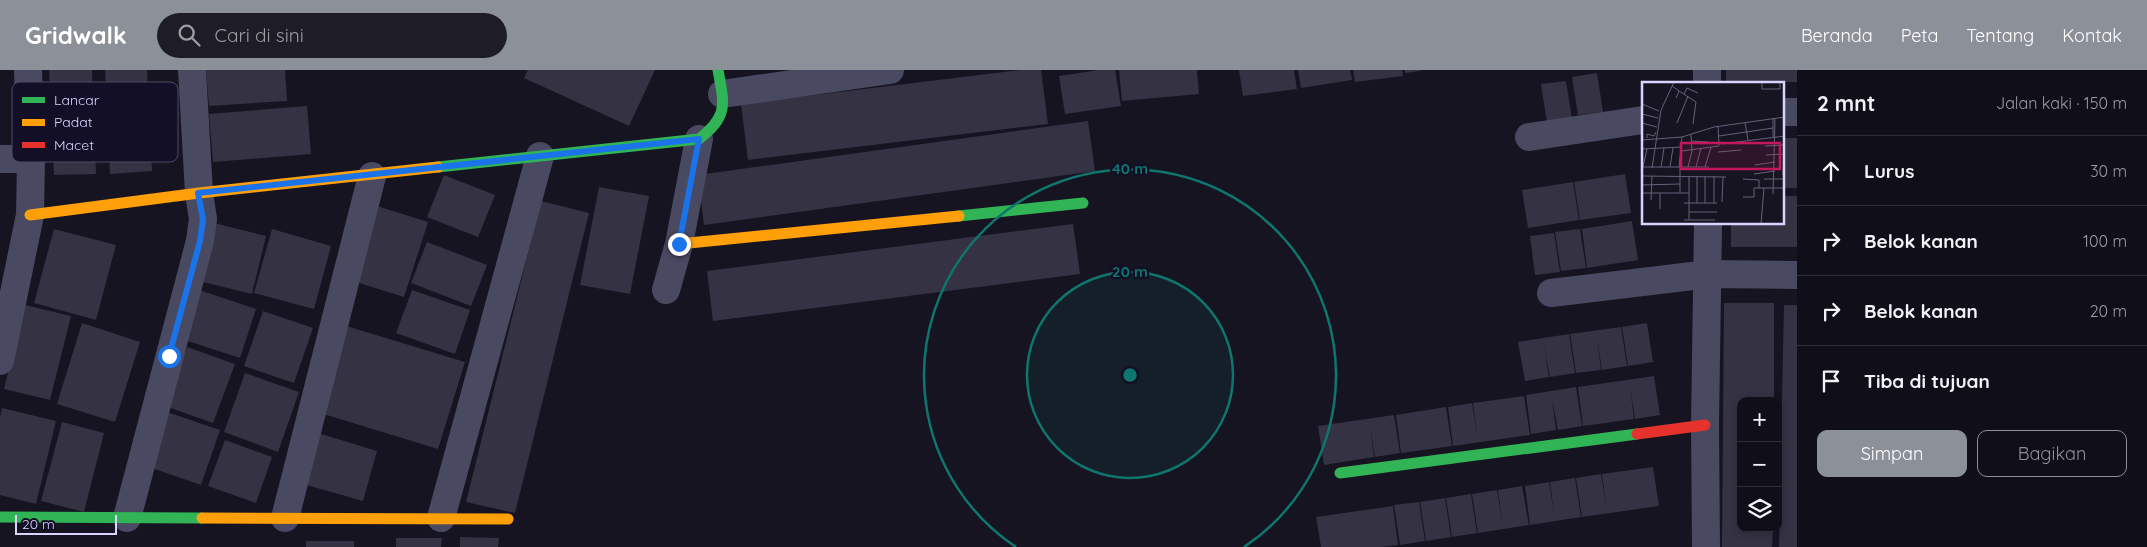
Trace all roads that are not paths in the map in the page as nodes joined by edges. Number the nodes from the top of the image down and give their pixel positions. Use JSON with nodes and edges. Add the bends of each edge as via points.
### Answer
{"nodes":[{"id":1,"x":192,"y":70,"type":"edge"},
{"id":2,"x":890,"y":70,"type":"edge"},
{"id":3,"x":720,"y":82,"type":"edge"},
{"id":4,"x":1784,"y":112,"type":"edge"},
{"id":5,"x":1797,"y":112,"type":"edge"},
{"id":6,"x":1642,"y":120,"type":"edge"},
{"id":7,"x":1528,"y":137,"type":"dead end"},
{"id":8,"x":699,"y":139,"type":"junction"},
{"id":9,"x":540,"y":156,"type":"junction"},
{"id":10,"x":32,"y":162,"type":"edge"},
{"id":11,"x":372,"y":176,"type":"junction"},
{"id":12,"x":198,"y":193,"type":"junction"},
{"id":13,"x":1082,"y":203,"type":"dead end"},
{"id":14,"x":30,"y":215,"type":"junction"},
{"id":15,"x":1708,"y":225,"type":"edge"},
{"id":16,"x":679,"y":244,"type":"junction"},
{"id":17,"x":1709,"y":274,"type":"junction"},
{"id":18,"x":1797,"y":275,"type":"edge"},
{"id":19,"x":666,"y":290,"type":"dead end"},
{"id":20,"x":1551,"y":293,"type":"dead end"},
{"id":21,"x":0,"y":361,"type":"edge"},
{"id":22,"x":1705,"y":425,"type":"junction"},
{"id":23,"x":1340,"y":473,"type":"dead end"},
{"id":24,"x":0,"y":517,"type":"edge"},
{"id":25,"x":127,"y":518,"type":"junction"},
{"id":26,"x":285,"y":518,"type":"junction"},
{"id":27,"x":441,"y":518,"type":"junction"},
{"id":28,"x":508,"y":519,"type":"dead end"},
{"id":29,"x":1706,"y":547,"type":"edge"}],
"edges":[{"from":1,"to":12,"type":"street"},
{"from":2,"to":3,"type":"street"},
{"from":3,"to":8,"type":"street","via":[[724,105],[717,127]]},
{"from":4,"to":5,"type":"street"},
{"from":6,"to":7,"type":"street"},
{"from":8,"to":9,"type":"street"},
{"from":8,"to":16,"type":"street"},
{"from":9,"to":11,"type":"street"},
{"from":9,"to":27,"type":"street"},
{"from":10,"to":14,"type":"street"},
{"from":11,"to":12,"type":"street"},
{"from":11,"to":26,"type":"street"},
{"from":12,"to":14,"type":"street"},
{"from":12,"to":25,"type":"street","via":[[203,219],[197,256]]},
{"from":13,"to":16,"type":"street"},
{"from":14,"to":21,"type":"street"},
{"from":15,"to":17,"type":"street"},
{"from":16,"to":19,"type":"street"},
{"from":17,"to":18,"type":"street"},
{"from":17,"to":20,"type":"street"},
{"from":17,"to":22,"type":"street"},
{"from":22,"to":23,"type":"street"},
{"from":22,"to":29,"type":"street"},
{"from":24,"to":25,"type":"street"},
{"from":25,"to":26,"type":"street"},
{"from":26,"to":27,"type":"street"},
{"from":27,"to":28,"type":"street"}]}
